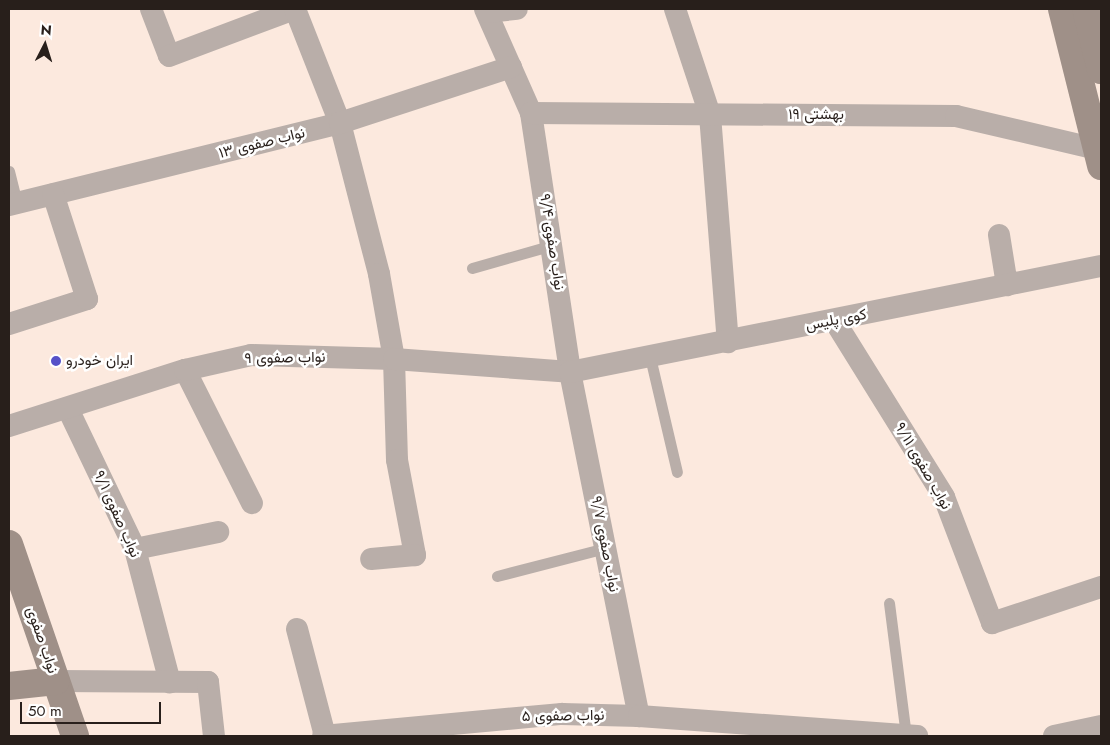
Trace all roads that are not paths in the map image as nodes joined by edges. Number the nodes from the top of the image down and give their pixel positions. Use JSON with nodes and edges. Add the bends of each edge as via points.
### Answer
{"nodes":[{"id":1,"x":151,"y":9,"type":"edge"},
{"id":2,"x":295,"y":9,"type":"edge"},
{"id":3,"x":517,"y":9,"type":"edge"},
{"id":4,"x":675,"y":9,"type":"edge"},
{"id":5,"x":1062,"y":9,"type":"edge"},
{"id":6,"x":1086,"y":9,"type":"edge"},
{"id":7,"x":486,"y":10,"type":"edge"},
{"id":8,"x":511,"y":67,"type":"junction"},
{"id":9,"x":1101,"y":70,"type":"edge"},
{"id":10,"x":531,"y":113,"type":"junction"},
{"id":11,"x":710,"y":115,"type":"junction"},
{"id":12,"x":340,"y":123,"type":"junction"},
{"id":13,"x":1099,"y":158,"type":"edge"},
{"id":14,"x":9,"y":171,"type":"edge"},
{"id":15,"x":53,"y":194,"type":"junction"},
{"id":16,"x":13,"y":204,"type":"edge"},
{"id":17,"x":999,"y":235,"type":"dead end"},
{"id":18,"x":553,"y":245,"type":"junction"},
{"id":19,"x":1101,"y":266,"type":"edge"},
{"id":20,"x":472,"y":268,"type":"dead end"},
{"id":21,"x":1007,"y":285,"type":"junction"},
{"id":22,"x":834,"y":320,"type":"junction"},
{"id":23,"x":9,"y":324,"type":"edge"},
{"id":24,"x":728,"y":342,"type":"junction"},
{"id":25,"x":650,"y":357,"type":"junction"},
{"id":26,"x":394,"y":359,"type":"junction"},
{"id":27,"x":185,"y":370,"type":"junction"},
{"id":28,"x":570,"y":372,"type":"junction"},
{"id":29,"x":68,"y":409,"type":"junction"},
{"id":30,"x":9,"y":426,"type":"edge"},
{"id":31,"x":676,"y":472,"type":"dead end"},
{"id":32,"x":252,"y":503,"type":"dead end"},
{"id":33,"x":218,"y":532,"type":"dead end"},
{"id":34,"x":9,"y":544,"type":"edge"},
{"id":35,"x":135,"y":548,"type":"junction"},
{"id":36,"x":605,"y":548,"type":"junction"},
{"id":37,"x":371,"y":559,"type":"dead end"},
{"id":38,"x":497,"y":576,"type":"dead end"},
{"id":39,"x":1101,"y":587,"type":"edge"},
{"id":40,"x":889,"y":603,"type":"dead end"},
{"id":41,"x":297,"y":629,"type":"dead end"},
{"id":42,"x":56,"y":681,"type":"junction"},
{"id":43,"x":170,"y":682,"type":"junction"},
{"id":44,"x":9,"y":686,"type":"edge"},
{"id":45,"x":639,"y":716,"type":"junction"},
{"id":46,"x":1101,"y":726,"type":"edge"},
{"id":47,"x":804,"y":732,"type":"edge"},
{"id":48,"x":75,"y":736,"type":"edge"},
{"id":49,"x":214,"y":736,"type":"edge"},
{"id":50,"x":324,"y":736,"type":"edge"},
{"id":51,"x":911,"y":736,"type":"edge"},
{"id":52,"x":1054,"y":736,"type":"edge"}],
"edges":[{"from":1,"to":2,"type":"street","via":[[169,56]]},
{"from":2,"to":12,"type":"street"},
{"from":3,"to":7,"type":"street"},
{"from":4,"to":11,"type":"street"},
{"from":5,"to":13,"type":"main road"},
{"from":6,"to":9,"type":"main road"},
{"from":7,"to":8,"type":"street","name":"نواب صفوی ۹/۴"},
{"from":8,"to":10,"type":"street","name":"نواب صفوی ۹/۴"},
{"from":8,"to":12,"type":"street","name":"نواب صفوی ۱۳"},
{"from":10,"to":11,"type":"street","name":"بهشتی ۱۹"},
{"from":10,"to":18,"type":"street","name":"نواب صفوی ۹/۴"},
{"from":11,"to":13,"type":"street","name":"بهشتی ۱۹","via":[[956,116]]},
{"from":11,"to":24,"type":"street"},
{"from":12,"to":15,"type":"street","name":"نواب صفوی ۱۳"},
{"from":12,"to":26,"type":"street","via":[[379,274]]},
{"from":14,"to":16,"type":"lane"},
{"from":15,"to":16,"type":"street","name":"نواب صفوی ۱۳"},
{"from":15,"to":23,"type":"street","via":[[87,299]]},
{"from":17,"to":21,"type":"street"},
{"from":18,"to":20,"type":"lane"},
{"from":18,"to":28,"type":"street","name":"نواب صفوی ۹/۴"},
{"from":19,"to":21,"type":"street","name":"کوی پلیس"},
{"from":21,"to":22,"type":"street","name":"کوی پلیس"},
{"from":22,"to":24,"type":"street","name":"کوی پلیس"},
{"from":22,"to":39,"type":"street","name":"نواب صفوی ۹/۱۱","via":[[944,497],[992,622]]},
{"from":24,"to":25,"type":"street","name":"کوی پلیس"},
{"from":25,"to":28,"type":"street","name":"کوی پلیس"},
{"from":25,"to":31,"type":"lane"},
{"from":26,"to":27,"type":"street","name":"نواب صفوی ۹","via":[[251,355]]},
{"from":26,"to":28,"type":"street","name":"نواب صفوی ۹"},
{"from":26,"to":37,"type":"street","via":[[397,460],[415,555]]},
{"from":27,"to":29,"type":"street","name":"نواب صفوی ۹"},
{"from":27,"to":32,"type":"street"},
{"from":28,"to":36,"type":"street","name":"نواب صفوی ۹/۷"},
{"from":29,"to":30,"type":"street","name":"نواب صفوی ۹"},
{"from":29,"to":35,"type":"street","name":"نواب صفوی ۹/۱"},
{"from":33,"to":35,"type":"street"},
{"from":34,"to":42,"type":"main road","name":"نواب صفوی"},
{"from":35,"to":43,"type":"street","name":"نواب صفوی ۹/۱"},
{"from":36,"to":38,"type":"lane"},
{"from":36,"to":45,"type":"street","name":"نواب صفوی ۹/۷"},
{"from":40,"to":51,"type":"lane"},
{"from":41,"to":50,"type":"street"},
{"from":42,"to":43,"type":"street"},
{"from":42,"to":44,"type":"main road"},
{"from":42,"to":48,"type":"main road","name":"نواب صفوی"},
{"from":43,"to":49,"type":"street","via":[[208,682]]},
{"from":45,"to":47,"type":"street","name":"نواب صفوی ۵"},
{"from":45,"to":50,"type":"street","name":"نواب صفوی ۵","via":[[562,714],[509,717]]},
{"from":46,"to":52,"type":"street"},
{"from":47,"to":51,"type":"street","name":"نواب صفوی ۵"}]}
